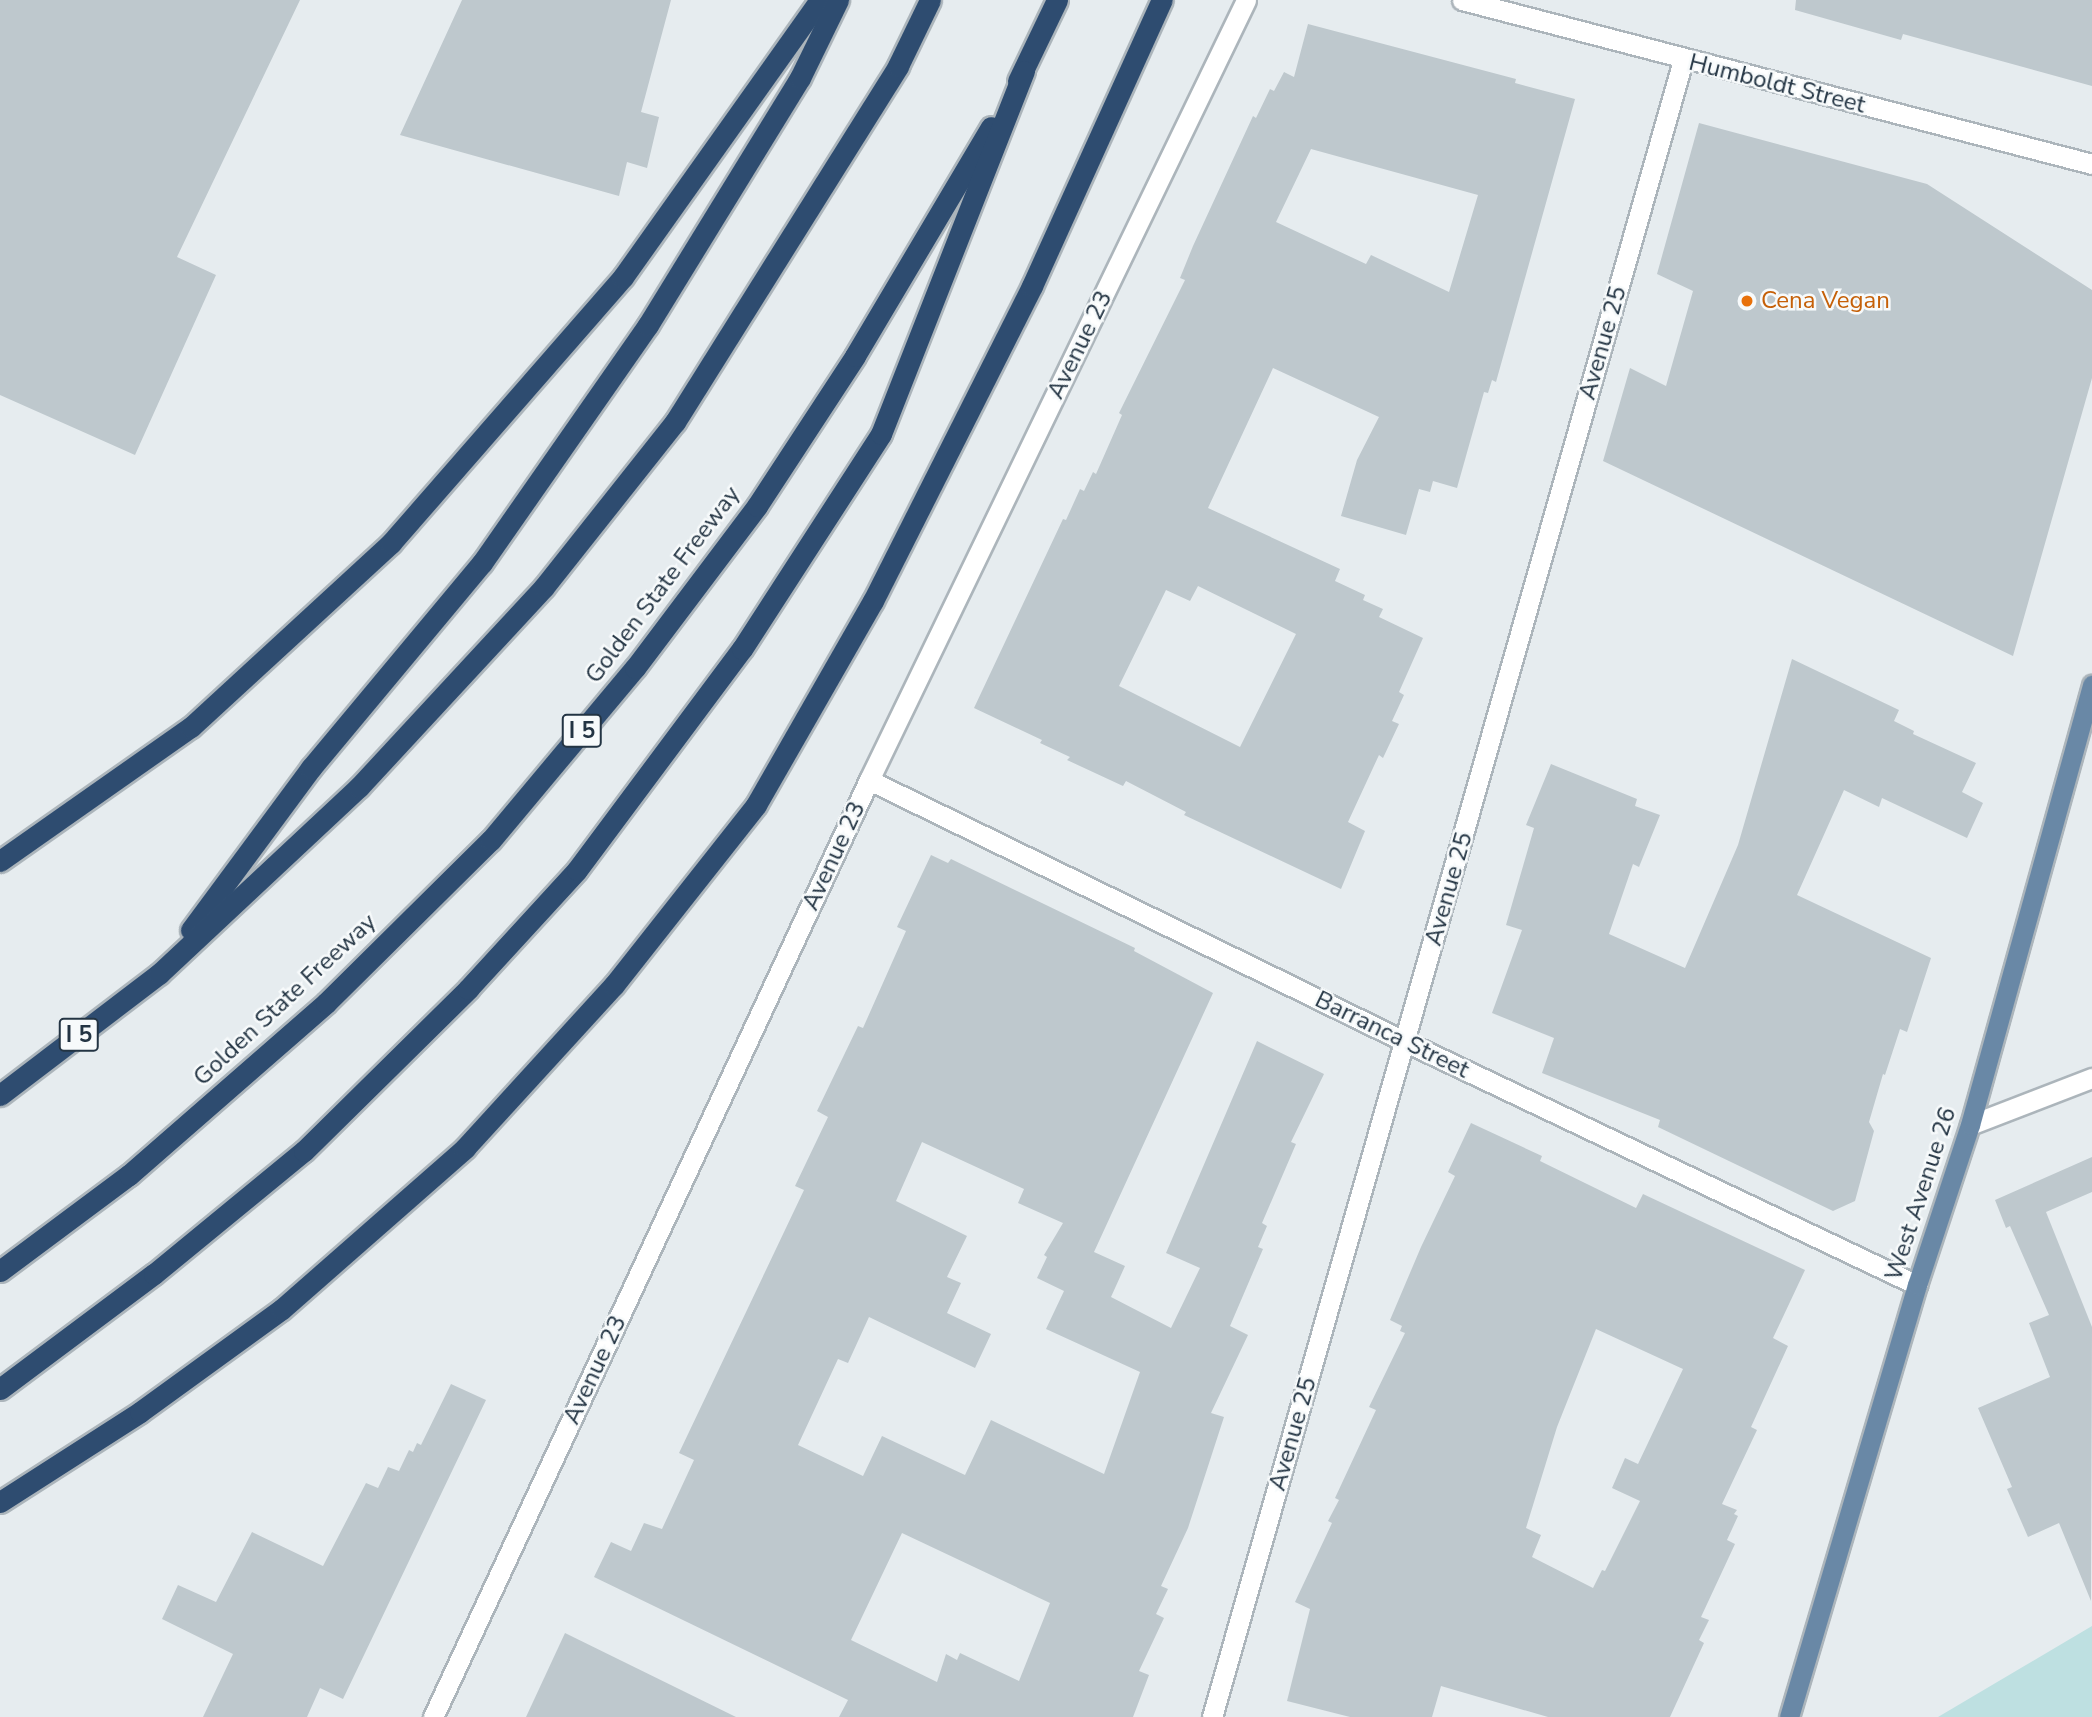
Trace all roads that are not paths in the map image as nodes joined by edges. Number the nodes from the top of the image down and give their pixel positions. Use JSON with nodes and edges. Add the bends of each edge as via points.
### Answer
{"nodes":[{"id":1,"x":820,"y":0,"type":"edge"},
{"id":2,"x":838,"y":0,"type":"edge"},
{"id":3,"x":930,"y":0,"type":"edge"},
{"id":4,"x":1057,"y":0,"type":"edge"},
{"id":5,"x":1162,"y":0,"type":"edge"},
{"id":6,"x":1246,"y":0,"type":"edge"},
{"id":7,"x":1462,"y":0,"type":"edge"},
{"id":8,"x":1683,"y":60,"type":"junction"},
{"id":9,"x":1024,"y":71,"type":"junction"},
{"id":10,"x":2092,"y":164,"type":"edge"},
{"id":11,"x":2092,"y":685,"type":"edge"},
{"id":12,"x":869,"y":780,"type":"junction"},
{"id":13,"x":0,"y":861,"type":"edge"},
{"id":14,"x":159,"y":974,"type":"junction"},
{"id":15,"x":1406,"y":1042,"type":"junction"},
{"id":16,"x":2092,"y":1078,"type":"edge"},
{"id":17,"x":0,"y":1095,"type":"edge"},
{"id":18,"x":1970,"y":1125,"type":"junction"},
{"id":19,"x":0,"y":1271,"type":"edge"},
{"id":20,"x":1917,"y":1285,"type":"junction"},
{"id":21,"x":0,"y":1389,"type":"edge"},
{"id":22,"x":0,"y":1502,"type":"edge"},
{"id":23,"x":433,"y":1717,"type":"edge"},
{"id":24,"x":1212,"y":1717,"type":"edge"},
{"id":25,"x":1789,"y":1717,"type":"edge"}],
"edges":[{"from":1,"to":13,"type":"highway","via":[[623,277],[391,542],[191,727]]},
{"from":2,"to":14,"type":"highway","via":[[800,78],[648,324],[482,564],[311,768]]},
{"from":3,"to":14,"type":"highway","number":"I 5","via":[[898,66],[659,443],[544,587],[359,786]]},
{"from":4,"to":9,"type":"highway","name":"Golden State Freeway","number":"I 5"},
{"from":5,"to":22,"type":"highway","via":[[1032,286],[898,553],[756,805],[614,985],[465,1148],[282,1308],[140,1412]]},
{"from":6,"to":12,"type":"street","name":"Avenue 23"},
{"from":7,"to":8,"type":"street","name":"Humboldt Street"},
{"from":8,"to":10,"type":"street","name":"Humboldt Street"},
{"from":8,"to":15,"type":"street","name":"Avenue 25"},
{"from":9,"to":19,"type":"highway","name":"Golden State Freeway","number":"I 5","via":[[855,356],[757,506],[635,668],[491,840],[326,1003],[129,1175]]},
{"from":9,"to":21,"type":"highway","via":[[881,434],[742,649],[577,870],[468,989],[304,1151],[154,1275]]},
{"from":11,"to":18,"type":"main road","name":"West Avenue 26"},
{"from":12,"to":15,"type":"street","name":"Barranca Street"},
{"from":12,"to":23,"type":"street","name":"Avenue 23"},
{"from":14,"to":17,"type":"highway","number":"I 5"},
{"from":15,"to":20,"type":"street","name":"Barranca Street"},
{"from":15,"to":24,"type":"street","name":"Avenue 25"},
{"from":16,"to":18,"type":"street"},
{"from":18,"to":20,"type":"main road","name":"West Avenue 26"},
{"from":20,"to":25,"type":"main road","name":"West Avenue 26"}]}
